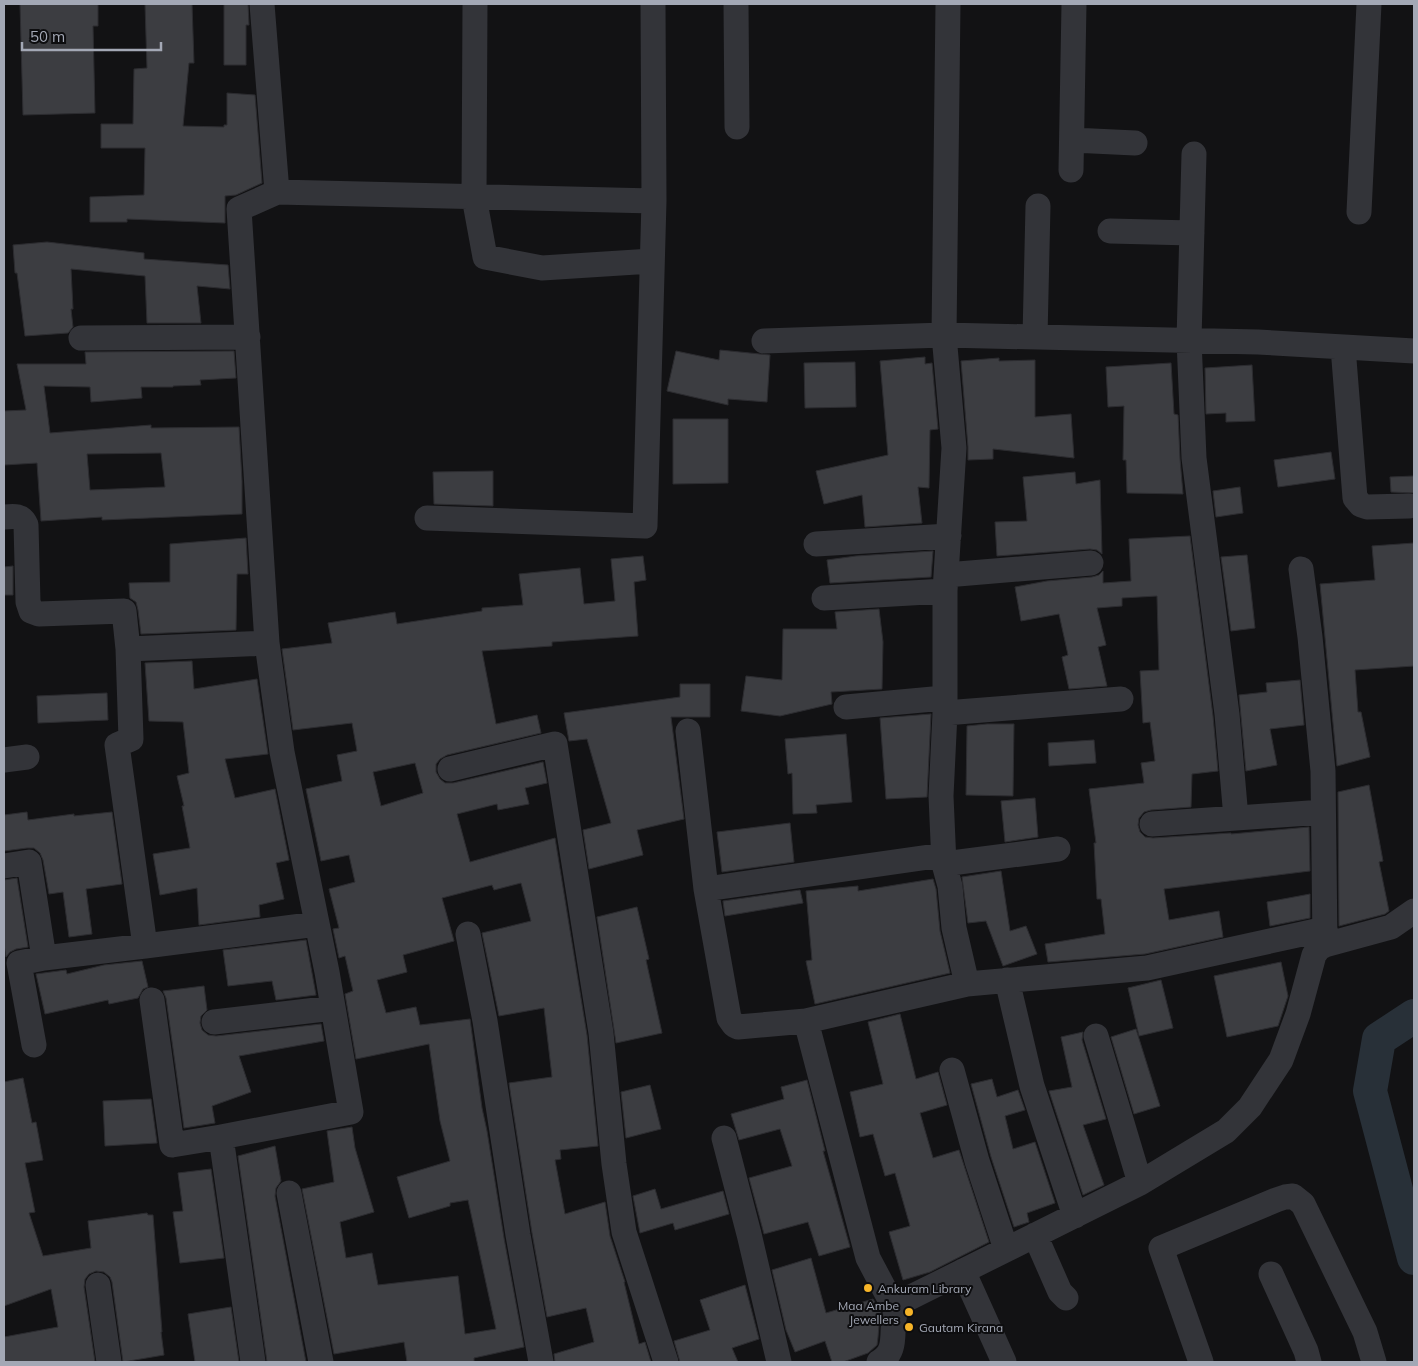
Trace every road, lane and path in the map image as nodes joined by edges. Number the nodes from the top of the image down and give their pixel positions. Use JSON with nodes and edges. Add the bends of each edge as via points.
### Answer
{"nodes":[{"id":1,"x":262,"y":4,"type":"edge"},
{"id":2,"x":475,"y":4,"type":"edge"},
{"id":3,"x":653,"y":4,"type":"edge"},
{"id":4,"x":736,"y":4,"type":"edge"},
{"id":5,"x":948,"y":4,"type":"edge"},
{"id":6,"x":1074,"y":4,"type":"edge"},
{"id":7,"x":1369,"y":4,"type":"edge"},
{"id":8,"x":737,"y":127,"type":"dead end"},
{"id":9,"x":1072,"y":140,"type":"junction"},
{"id":10,"x":1135,"y":142,"type":"dead end"},
{"id":11,"x":1194,"y":154,"type":"dead end"},
{"id":12,"x":1071,"y":170,"type":"dead end"},
{"id":13,"x":277,"y":192,"type":"junction"},
{"id":14,"x":474,"y":197,"type":"junction"},
{"id":15,"x":654,"y":201,"type":"junction"},
{"id":16,"x":1038,"y":206,"type":"dead end"},
{"id":17,"x":1359,"y":212,"type":"dead end"},
{"id":18,"x":1110,"y":231,"type":"dead end"},
{"id":19,"x":1192,"y":232,"type":"junction"},
{"id":20,"x":652,"y":261,"type":"junction"},
{"id":21,"x":944,"y":334,"type":"junction"},
{"id":22,"x":248,"y":337,"type":"junction"},
{"id":23,"x":1035,"y":337,"type":"junction"},
{"id":24,"x":81,"y":338,"type":"dead end"},
{"id":25,"x":1189,"y":340,"type":"junction"},
{"id":26,"x":764,"y":341,"type":"dead end"},
{"id":27,"x":1343,"y":347,"type":"junction"},
{"id":28,"x":1414,"y":351,"type":"edge"},
{"id":29,"x":1409,"y":506,"type":"dead end"},
{"id":30,"x":4,"y":517,"type":"edge"},
{"id":31,"x":427,"y":518,"type":"dead end"},
{"id":32,"x":949,"y":536,"type":"junction"},
{"id":33,"x":816,"y":544,"type":"dead end"},
{"id":34,"x":1091,"y":563,"type":"dead end"},
{"id":35,"x":1301,"y":569,"type":"dead end"},
{"id":36,"x":946,"y":583,"type":"junction"},
{"id":37,"x":824,"y":598,"type":"dead end"},
{"id":38,"x":267,"y":643,"type":"junction"},
{"id":39,"x":128,"y":649,"type":"junction"},
{"id":40,"x":1121,"y":699,"type":"dead end"},
{"id":41,"x":944,"y":705,"type":"junction"},
{"id":42,"x":846,"y":706,"type":"dead end"},
{"id":43,"x":688,"y":731,"type":"dead end"},
{"id":44,"x":450,"y":769,"type":"dead end"},
{"id":45,"x":1323,"y":812,"type":"junction"},
{"id":46,"x":1236,"y":818,"type":"junction"},
{"id":47,"x":1152,"y":824,"type":"dead end"},
{"id":48,"x":1058,"y":849,"type":"dead end"},
{"id":49,"x":944,"y":860,"type":"junction"},
{"id":50,"x":4,"y":866,"type":"edge"},
{"id":51,"x":706,"y":889,"type":"junction"},
{"id":52,"x":1414,"y":911,"type":"edge"},
{"id":53,"x":317,"y":924,"type":"junction"},
{"id":54,"x":468,"y":934,"type":"dead end"},
{"id":55,"x":1325,"y":937,"type":"junction"},
{"id":56,"x":145,"y":946,"type":"junction"},
{"id":57,"x":44,"y":958,"type":"junction"},
{"id":58,"x":1007,"y":980,"type":"junction"},
{"id":59,"x":967,"y":984,"type":"junction"},
{"id":60,"x":152,"y":1000,"type":"dead end"},
{"id":61,"x":333,"y":1008,"type":"junction"},
{"id":62,"x":806,"y":1021,"type":"junction"},
{"id":63,"x":214,"y":1022,"type":"dead end"},
{"id":64,"x":1096,"y":1036,"type":"dead end"},
{"id":65,"x":34,"y":1045,"type":"dead end"},
{"id":66,"x":952,"y":1070,"type":"dead end"},
{"id":67,"x":222,"y":1137,"type":"junction"},
{"id":68,"x":724,"y":1138,"type":"dead end"},
{"id":69,"x":1140,"y":1183,"type":"junction"},
{"id":70,"x":289,"y":1193,"type":"dead end"},
{"id":71,"x":1075,"y":1216,"type":"junction"},
{"id":72,"x":1035,"y":1235,"type":"junction"},
{"id":73,"x":1006,"y":1249,"type":"junction"},
{"id":74,"x":963,"y":1271,"type":"junction"},
{"id":75,"x":1271,"y":1274,"type":"dead end"},
{"id":76,"x":98,"y":1285,"type":"dead end"},
{"id":77,"x":1066,"y":1298,"type":"dead end"},
{"id":78,"x":895,"y":1321,"type":"junction"},
{"id":79,"x":109,"y":1362,"type":"edge"},
{"id":80,"x":253,"y":1362,"type":"edge"},
{"id":81,"x":321,"y":1362,"type":"edge"},
{"id":82,"x":541,"y":1362,"type":"edge"},
{"id":83,"x":666,"y":1362,"type":"edge"},
{"id":84,"x":779,"y":1362,"type":"edge"},
{"id":85,"x":879,"y":1362,"type":"edge"},
{"id":86,"x":906,"y":1362,"type":"edge"},
{"id":87,"x":1004,"y":1362,"type":"edge"},
{"id":88,"x":1201,"y":1362,"type":"edge"},
{"id":89,"x":1309,"y":1362,"type":"edge"},
{"id":90,"x":1374,"y":1362,"type":"edge"}],
"edges":[{"from":1,"to":13,"type":"street"},
{"from":2,"to":14,"type":"street"},
{"from":3,"to":15,"type":"street"},
{"from":4,"to":8,"type":"street"},
{"from":5,"to":21,"type":"street"},
{"from":6,"to":9,"type":"street"},
{"from":7,"to":17,"type":"street"},
{"from":9,"to":10,"type":"street"},
{"from":9,"to":12,"type":"street"},
{"from":11,"to":19,"type":"street"},
{"from":13,"to":14,"type":"street"},
{"from":13,"to":22,"type":"street","via":[[239,208]]},
{"from":14,"to":15,"type":"street"},
{"from":14,"to":20,"type":"street","via":[[485,257],[542,268]]},
{"from":15,"to":20,"type":"street"},
{"from":16,"to":23,"type":"street"},
{"from":18,"to":19,"type":"street"},
{"from":19,"to":25,"type":"street"},
{"from":20,"to":31,"type":"street","via":[[645,526]]},
{"from":21,"to":23,"type":"street"},
{"from":21,"to":26,"type":"street"},
{"from":21,"to":32,"type":"street","via":[[954,448]]},
{"from":22,"to":24,"type":"street"},
{"from":22,"to":38,"type":"street"},
{"from":23,"to":25,"type":"street"},
{"from":25,"to":27,"type":"street"},
{"from":25,"to":46,"type":"street","via":[[1194,458],[1227,714]]},
{"from":27,"to":28,"type":"street"},
{"from":27,"to":29,"type":"street","via":[[1355,498],[1367,507]]},
{"from":30,"to":39,"type":"street","via":[[20,517],[26,525],[31,611],[39,614],[124,611]]},
{"from":32,"to":33,"type":"street"},
{"from":32,"to":36,"type":"street"},
{"from":34,"to":36,"type":"street"},
{"from":35,"to":45,"type":"street","via":[[1324,771]]},
{"from":36,"to":37,"type":"street"},
{"from":36,"to":41,"type":"street"},
{"from":38,"to":39,"type":"street"},
{"from":38,"to":53,"type":"street","via":[[282,752]]},
{"from":39,"to":56,"type":"street","via":[[131,739],[117,745]]},
{"from":40,"to":41,"type":"street"},
{"from":41,"to":42,"type":"street"},
{"from":41,"to":49,"type":"street","via":[[941,796]]},
{"from":43,"to":51,"type":"street"},
{"from":44,"to":83,"type":"street","via":[[555,744],[601,1033],[624,1232]]},
{"from":45,"to":46,"type":"street"},
{"from":45,"to":55,"type":"street"},
{"from":46,"to":47,"type":"street"},
{"from":48,"to":49,"type":"street"},
{"from":49,"to":51,"type":"street"},
{"from":49,"to":59,"type":"street","via":[[954,928]]},
{"from":50,"to":57,"type":"street","via":[[29,862]]},
{"from":51,"to":62,"type":"street","via":[[731,1022],[744,1027]]},
{"from":52,"to":55,"type":"street","via":[[1391,927]]},
{"from":53,"to":56,"type":"street"},
{"from":53,"to":61,"type":"street"},
{"from":54,"to":82,"type":"street"},
{"from":55,"to":58,"type":"street","via":[[1148,968]]},
{"from":55,"to":69,"type":"street","via":[[1314,955],[1281,1060],[1250,1107],[1226,1131]]},
{"from":56,"to":57,"type":"street"},
{"from":57,"to":65,"type":"street","via":[[19,963]]},
{"from":58,"to":59,"type":"street"},
{"from":58,"to":71,"type":"street","via":[[1032,1086]]},
{"from":59,"to":62,"type":"street"},
{"from":60,"to":67,"type":"street","via":[[172,1145]]},
{"from":61,"to":63,"type":"street"},
{"from":61,"to":67,"type":"street","via":[[351,1112]]},
{"from":62,"to":78,"type":"street","via":[[868,1258]]},
{"from":64,"to":69,"type":"street"},
{"from":66,"to":73,"type":"street","via":[[976,1161]]},
{"from":67,"to":80,"type":"street"},
{"from":68,"to":84,"type":"street"},
{"from":69,"to":71,"type":"street"},
{"from":70,"to":81,"type":"street"},
{"from":71,"to":72,"type":"street"},
{"from":72,"to":73,"type":"street"},
{"from":72,"to":77,"type":"street","via":[[1060,1292]]},
{"from":73,"to":74,"type":"street"},
{"from":74,"to":78,"type":"street","via":[[907,1298]]},
{"from":74,"to":87,"type":"street"},
{"from":75,"to":89,"type":"street"},
{"from":76,"to":79,"type":"street"},
{"from":78,"to":85,"type":"street","via":[[890,1354]]},
{"from":78,"to":86,"type":"street"},
{"from":88,"to":90,"type":"street","via":[[1161,1248],[1276,1200],[1293,1196],[1303,1204],[1365,1332]]}]}
